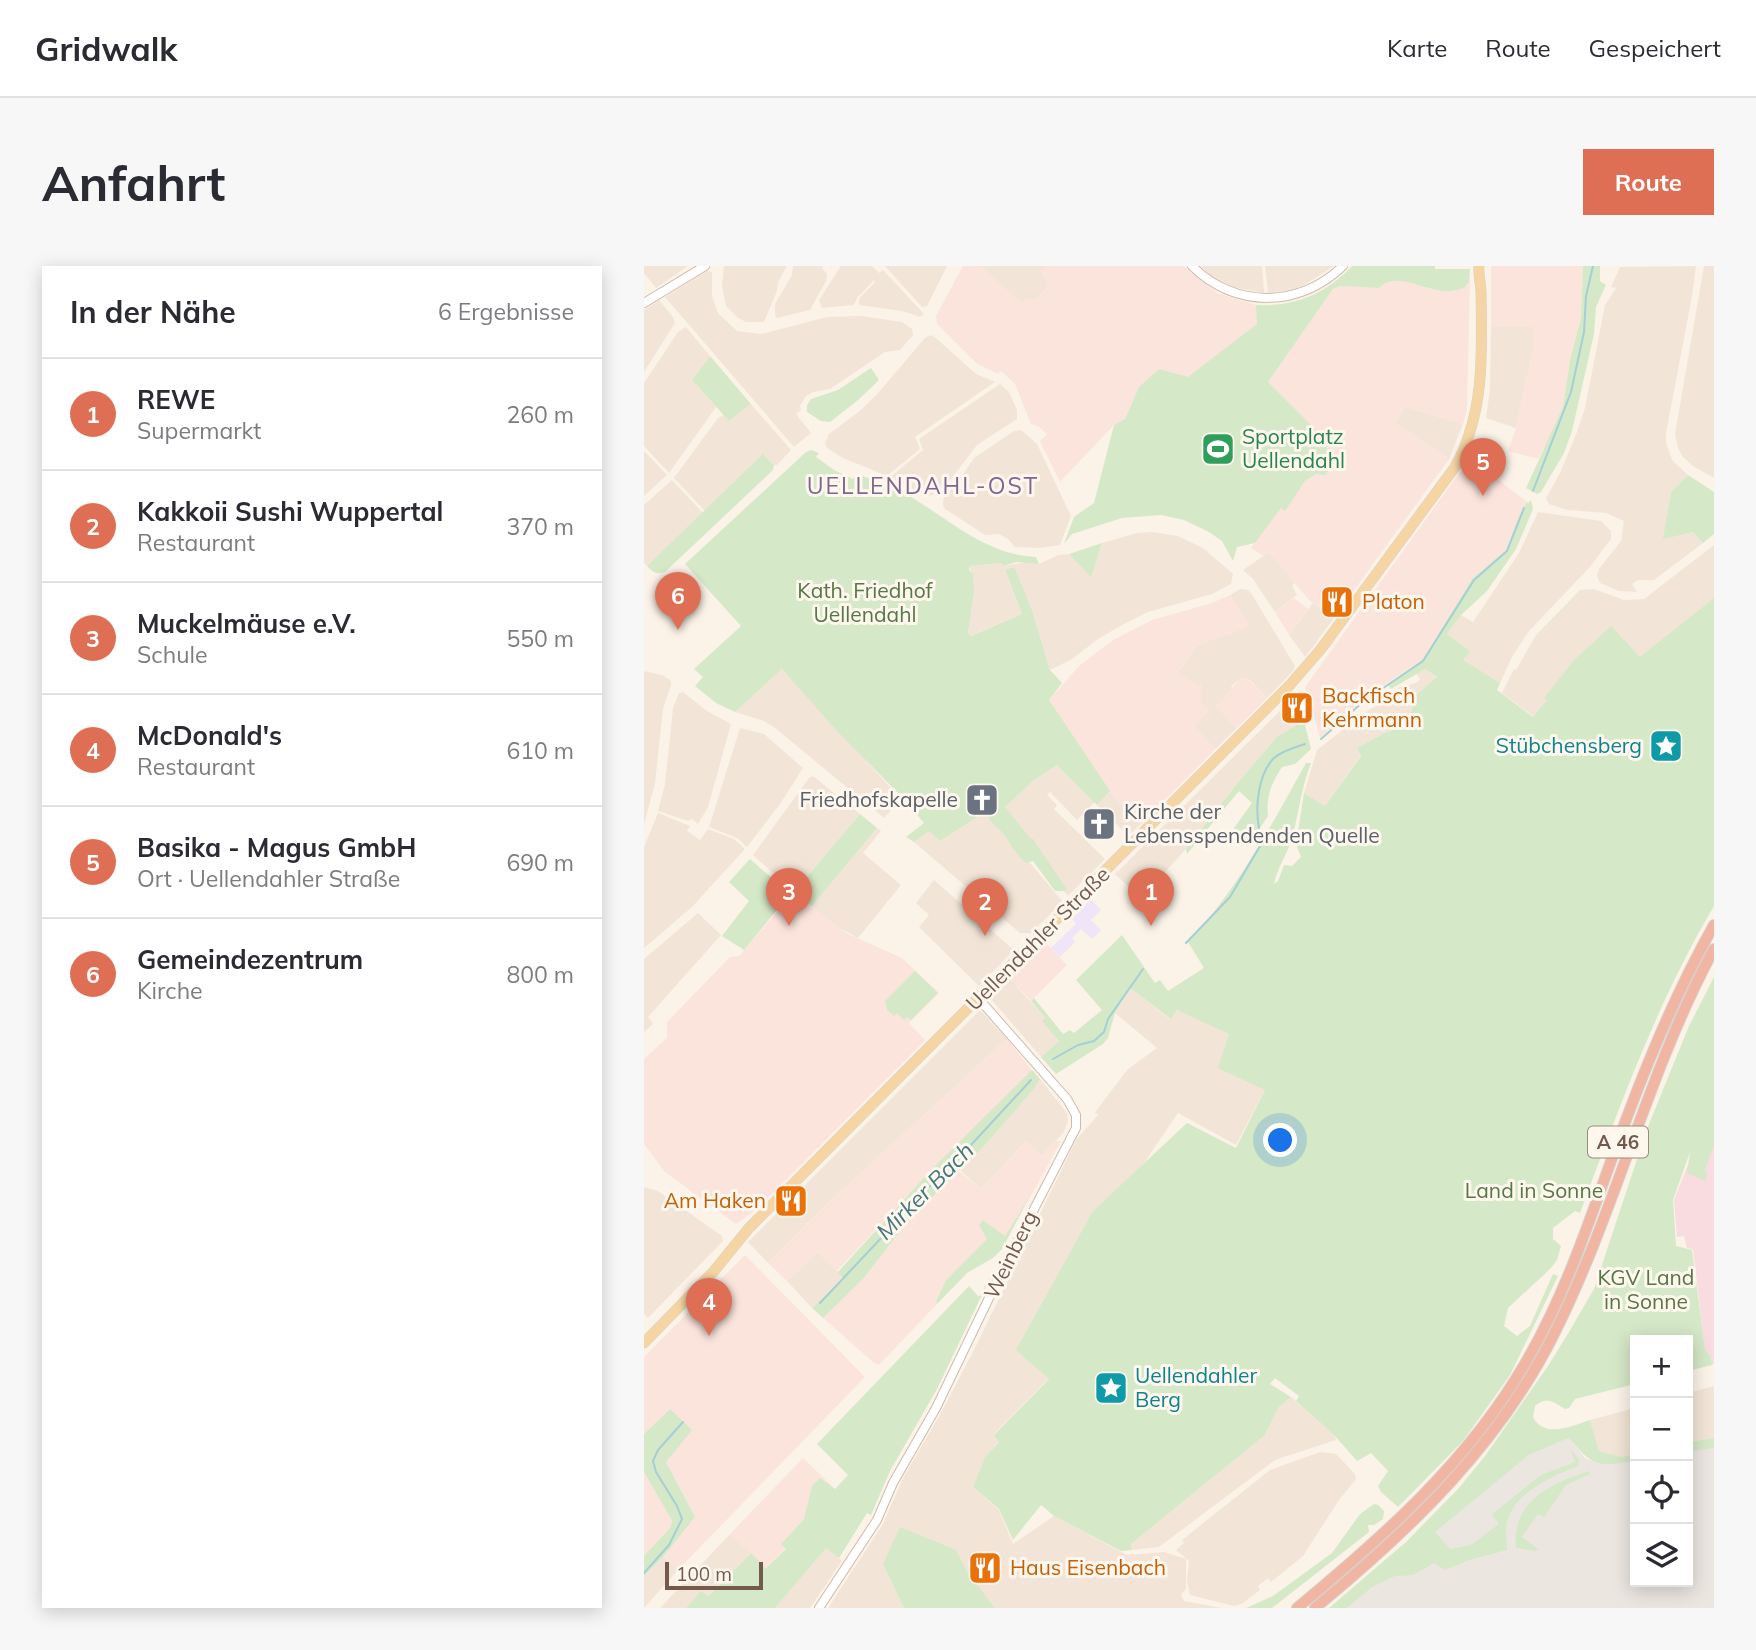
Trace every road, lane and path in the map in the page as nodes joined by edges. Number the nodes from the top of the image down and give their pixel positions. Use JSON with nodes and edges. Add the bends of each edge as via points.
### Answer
{"nodes":[{"id":1,"x":705,"y":266,"type":"edge"},
{"id":2,"x":1192,"y":266,"type":"edge"},
{"id":3,"x":1343,"y":266,"type":"edge"},
{"id":4,"x":1481,"y":266,"type":"edge"},
{"id":5,"x":644,"y":303,"type":"edge"},
{"id":6,"x":1714,"y":925,"type":"edge"},
{"id":7,"x":1714,"y":949,"type":"edge"},
{"id":8,"x":978,"y":998,"type":"junction"},
{"id":9,"x":644,"y":1343,"type":"edge"},
{"id":10,"x":1530,"y":1367,"type":"junction"},
{"id":11,"x":819,"y":1608,"type":"edge"},
{"id":12,"x":1297,"y":1608,"type":"edge"},
{"id":13,"x":1315,"y":1608,"type":"edge"}],
"edges":[{"from":1,"to":5,"type":"street"},
{"from":2,"to":3,"type":"street","via":[[1219,287],[1266,299],[1315,287]]},
{"from":4,"to":8,"type":"main road","name":"Uellendahler Straße","via":[[1478,406],[1455,467],[1297,678]]},
{"from":6,"to":10,"type":"highway","number":"A 46","via":[[1661,1030]]},
{"from":7,"to":10,"type":"highway","number":"A 46","via":[[1659,1067],[1581,1276]]},
{"from":8,"to":9,"type":"main road","name":"Uellendahler Straße","via":[[749,1228]]},
{"from":8,"to":11,"type":"street","name":"Weinberg","via":[[1067,1099],[1076,1115],[1076,1128],[872,1529]]},
{"from":10,"to":12,"type":"highway","number":"A 46","via":[[1403,1516]]},
{"from":10,"to":13,"type":"highway","number":"A 46","via":[[1476,1454],[1401,1534]]}]}
